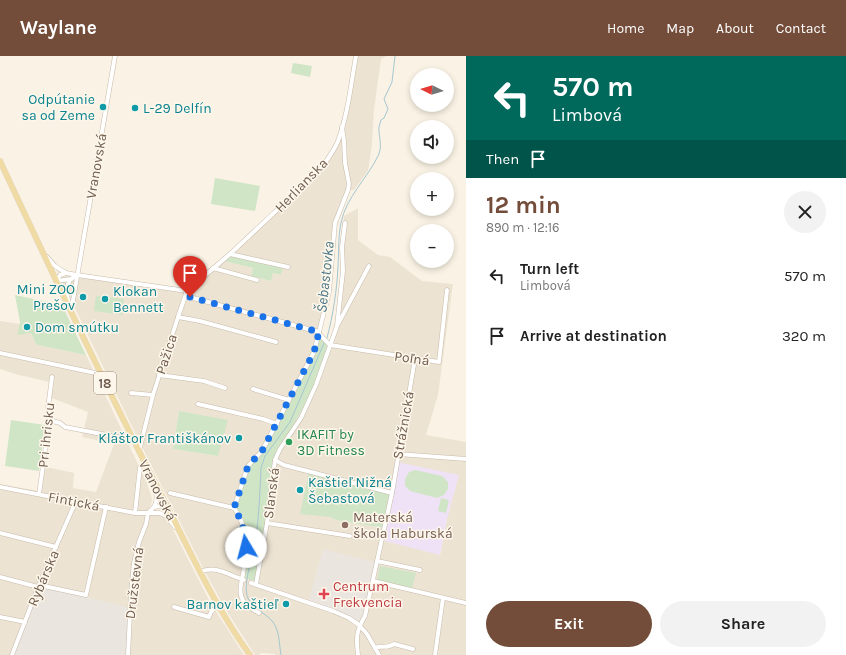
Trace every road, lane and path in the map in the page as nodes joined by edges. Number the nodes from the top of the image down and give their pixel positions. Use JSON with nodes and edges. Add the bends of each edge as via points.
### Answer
{"nodes":[{"id":1,"x":115,"y":56,"type":"edge"},
{"id":2,"x":356,"y":56,"type":"edge"},
{"id":3,"x":342,"y":128,"type":"junction"},
{"id":4,"x":338,"y":141,"type":"junction"},
{"id":5,"x":344,"y":142,"type":"junction"},
{"id":6,"x":0,"y":161,"type":"edge"},
{"id":7,"x":345,"y":223,"type":"dead end"},
{"id":8,"x":41,"y":249,"type":"junction"},
{"id":9,"x":230,"y":254,"type":"junction"},
{"id":10,"x":369,"y":266,"type":"dead end"},
{"id":11,"x":288,"y":267,"type":"dead end"},
{"id":12,"x":213,"y":268,"type":"junction"},
{"id":13,"x":66,"y":272,"type":"junction"},
{"id":14,"x":77,"y":276,"type":"junction"},
{"id":15,"x":71,"y":279,"type":"junction"},
{"id":16,"x":257,"y":280,"type":"dead end"},
{"id":17,"x":56,"y":281,"type":"junction"},
{"id":18,"x":447,"y":290,"type":"dead end"},
{"id":19,"x":187,"y":291,"type":"junction"},
{"id":20,"x":186,"y":296,"type":"junction"},
{"id":21,"x":338,"y":309,"type":"junction"},
{"id":22,"x":346,"y":310,"type":"junction"},
{"id":23,"x":71,"y":312,"type":"junction"},
{"id":24,"x":178,"y":317,"type":"junction"},
{"id":25,"x":337,"y":326,"type":"junction"},
{"id":26,"x":320,"y":335,"type":"junction"},
{"id":27,"x":276,"y":342,"type":"dead end"},
{"id":28,"x":329,"y":344,"type":"junction"},
{"id":29,"x":0,"y":353,"type":"edge"},
{"id":30,"x":415,"y":358,"type":"junction"},
{"id":31,"x":100,"y":374,"type":"junction"},
{"id":32,"x":159,"y":374,"type":"junction"},
{"id":33,"x":52,"y":377,"type":"dead end"},
{"id":34,"x":205,"y":379,"type":"dead end"},
{"id":35,"x":225,"y":388,"type":"dead end"},
{"id":36,"x":254,"y":389,"type":"dead end"},
{"id":37,"x":131,"y":393,"type":"dead end"},
{"id":38,"x":153,"y":395,"type":"junction"},
{"id":39,"x":289,"y":400,"type":"junction"},
{"id":40,"x":198,"y":404,"type":"dead end"},
{"id":41,"x":49,"y":420,"type":"junction"},
{"id":42,"x":276,"y":424,"type":"junction"},
{"id":43,"x":128,"y":440,"type":"dead end"},
{"id":44,"x":139,"y":453,"type":"junction"},
{"id":45,"x":398,"y":454,"type":"junction"},
{"id":46,"x":466,"y":459,"type":"edge"},
{"id":47,"x":275,"y":460,"type":"junction"},
{"id":48,"x":140,"y":467,"type":"dead end"},
{"id":49,"x":151,"y":476,"type":"junction"},
{"id":50,"x":0,"y":487,"type":"edge"},
{"id":51,"x":392,"y":492,"type":"junction"},
{"id":52,"x":170,"y":493,"type":"dead end"},
{"id":53,"x":39,"y":494,"type":"junction"},
{"id":54,"x":76,"y":501,"type":"junction"},
{"id":55,"x":166,"y":505,"type":"junction"},
{"id":56,"x":106,"y":507,"type":"junction"},
{"id":57,"x":154,"y":507,"type":"junction"},
{"id":58,"x":234,"y":508,"type":"junction"},
{"id":59,"x":135,"y":513,"type":"junction"},
{"id":60,"x":148,"y":513,"type":"junction"},
{"id":61,"x":157,"y":513,"type":"junction"},
{"id":62,"x":267,"y":524,"type":"junction"},
{"id":63,"x":0,"y":533,"type":"edge"},
{"id":64,"x":180,"y":534,"type":"junction"},
{"id":65,"x":350,"y":536,"type":"dead end"},
{"id":66,"x":56,"y":547,"type":"junction"},
{"id":67,"x":377,"y":561,"type":"junction"},
{"id":68,"x":420,"y":570,"type":"dead end"},
{"id":69,"x":200,"y":572,"type":"junction"},
{"id":70,"x":0,"y":577,"type":"edge"},
{"id":71,"x":243,"y":580,"type":"junction"},
{"id":72,"x":372,"y":581,"type":"junction"},
{"id":73,"x":251,"y":583,"type":"dead end"},
{"id":74,"x":256,"y":584,"type":"junction"},
{"id":75,"x":39,"y":586,"type":"junction"},
{"id":76,"x":443,"y":598,"type":"junction"},
{"id":77,"x":466,"y":603,"type":"edge"},
{"id":78,"x":218,"y":605,"type":"junction"},
{"id":79,"x":174,"y":607,"type":"dead end"},
{"id":80,"x":259,"y":613,"type":"dead end"},
{"id":81,"x":0,"y":617,"type":"edge"},
{"id":82,"x":25,"y":622,"type":"junction"},
{"id":83,"x":359,"y":625,"type":"junction"},
{"id":84,"x":375,"y":648,"type":"junction"},
{"id":85,"x":413,"y":649,"type":"dead end"},
{"id":86,"x":12,"y":655,"type":"edge"},
{"id":87,"x":128,"y":655,"type":"edge"},
{"id":88,"x":250,"y":655,"type":"edge"},
{"id":89,"x":358,"y":655,"type":"edge"},
{"id":90,"x":379,"y":655,"type":"edge"},
{"id":91,"x":435,"y":655,"type":"edge"}],
"edges":[{"from":1,"to":14,"type":"street","name":"Vranovská"},
{"from":2,"to":3,"type":"street","name":"Herlianska"},
{"from":3,"to":4,"type":"street","name":"Herlianska"},
{"from":3,"to":5,"type":"street","name":"Slanská"},
{"from":4,"to":5,"type":"street"},
{"from":4,"to":9,"type":"street","name":"Herlianska","via":[[327,160],[310,180]]},
{"from":5,"to":26,"type":"street","name":"Slanská","via":[[349,184],[335,224],[329,292]]},
{"from":6,"to":8,"type":"main road","name":"Vranovská","number":"18"},
{"from":7,"to":21,"type":"street","name":"Slanská"},
{"from":8,"to":13,"type":"street","via":[[53,265]]},
{"from":8,"to":17,"type":"main road","name":"Vranovská","number":"18"},
{"from":9,"to":11,"type":"street"},
{"from":9,"to":12,"type":"street","name":"Herlianska"},
{"from":10,"to":22,"type":"street"},
{"from":12,"to":16,"type":"street"},
{"from":12,"to":19,"type":"street","name":"Herlianska"},
{"from":13,"to":14,"type":"street"},
{"from":13,"to":17,"type":"street"},
{"from":14,"to":15,"type":"street"},
{"from":14,"to":19,"type":"street"},
{"from":14,"to":23,"type":"street","name":"Vranovská"},
{"from":15,"to":17,"type":"street"},
{"from":15,"to":23,"type":"street","via":[[66,292]]},
{"from":17,"to":23,"type":"main road","name":"Vranovská","number":"18"},
{"from":18,"to":30,"type":"street","name":"Poľná","via":[[439,362]]},
{"from":19,"to":20,"type":"street","name":"Pažica"},
{"from":20,"to":24,"type":"street","name":"Pažica"},
{"from":20,"to":26,"type":"street"},
{"from":21,"to":22,"type":"street"},
{"from":21,"to":25,"type":"street","name":"Slanská"},
{"from":22,"to":25,"type":"street"},
{"from":23,"to":31,"type":"main road","name":"Vranovská","number":"18"},
{"from":24,"to":27,"type":"street"},
{"from":24,"to":32,"type":"street","name":"Pažica"},
{"from":25,"to":28,"type":"street","name":"Slanská"},
{"from":26,"to":28,"type":"street"},
{"from":26,"to":39,"type":"street","name":"Slanská"},
{"from":28,"to":30,"type":"street","name":"Poľná"},
{"from":28,"to":47,"type":"street","name":"Slanská","via":[[316,385],[301,418]]},
{"from":29,"to":31,"type":"street"},
{"from":30,"to":45,"type":"street","name":"Strážnická"},
{"from":31,"to":44,"type":"main road","name":"Vranovská","number":"18"},
{"from":32,"to":34,"type":"street"},
{"from":32,"to":35,"type":"street","via":[[204,381]]},
{"from":32,"to":38,"type":"street","name":"Pažica"},
{"from":33,"to":41,"type":"street","name":"Pri ihrisku"},
{"from":36,"to":39,"type":"street"},
{"from":37,"to":38,"type":"street"},
{"from":38,"to":44,"type":"street","name":"Pažica"},
{"from":39,"to":42,"type":"street","name":"Slanská"},
{"from":40,"to":42,"type":"street","via":[[205,403]]},
{"from":41,"to":43,"type":"street","via":[[65,427]]},
{"from":41,"to":53,"type":"street","name":"Pri ihrisku"},
{"from":42,"to":58,"type":"street","name":"Slanská","via":[[262,451],[248,466]]},
{"from":44,"to":49,"type":"main road","name":"Vranovská","number":"18"},
{"from":45,"to":46,"type":"street"},
{"from":45,"to":51,"type":"street","name":"Strážnická"},
{"from":47,"to":51,"type":"street","via":[[284,465]]},
{"from":47,"to":62,"type":"street","name":"Slanská"},
{"from":48,"to":59,"type":"street"},
{"from":49,"to":55,"type":"main road","name":"Vranovská","number":"18"},
{"from":49,"to":57,"type":"street","via":[[157,497]]},
{"from":50,"to":53,"type":"street","name":"Fintická"},
{"from":51,"to":67,"type":"street","name":"Strážnická"},
{"from":52,"to":58,"type":"street"},
{"from":53,"to":54,"type":"street","name":"Fintická"},
{"from":54,"to":56,"type":"street","name":"Fintická"},
{"from":54,"to":66,"type":"street","name":"Rybárska"},
{"from":55,"to":57,"type":"street"},
{"from":55,"to":61,"type":"street"},
{"from":55,"to":64,"type":"main road","name":"Vranovská","number":"18"},
{"from":56,"to":59,"type":"street","name":"Fintická"},
{"from":56,"to":75,"type":"street","via":[[86,595]]},
{"from":57,"to":60,"type":"street"},
{"from":58,"to":71,"type":"street","name":"Slanská","via":[[242,522],[246,547]]},
{"from":59,"to":60,"type":"street","name":"Fintická"},
{"from":60,"to":61,"type":"street","name":"Fintická"},
{"from":60,"to":87,"type":"street","name":"Družstevná","via":[[134,563]]},
{"from":61,"to":64,"type":"street","via":[[166,516]]},
{"from":62,"to":65,"type":"street"},
{"from":62,"to":74,"type":"street","name":"Slanská"},
{"from":63,"to":66,"type":"street"},
{"from":64,"to":69,"type":"main road","name":"Vranovská","number":"18"},
{"from":66,"to":75,"type":"street","name":"Rybárska"},
{"from":67,"to":68,"type":"street"},
{"from":67,"to":72,"type":"street","name":"Strážnická"},
{"from":69,"to":71,"type":"street","via":[[213,569]]},
{"from":69,"to":78,"type":"main road","name":"Vranovská","number":"18"},
{"from":70,"to":75,"type":"street"},
{"from":71,"to":80,"type":"street","name":"Slanská","via":[[240,587],[244,602]]},
{"from":72,"to":76,"type":"street"},
{"from":72,"to":83,"type":"street","name":"Strážnická","via":[[365,616]]},
{"from":73,"to":74,"type":"street"},
{"from":74,"to":83,"type":"street","via":[[333,611]]},
{"from":75,"to":82,"type":"street","name":"Rybárska"},
{"from":76,"to":77,"type":"street"},
{"from":76,"to":91,"type":"street"},
{"from":78,"to":79,"type":"street","via":[[209,617]]},
{"from":78,"to":88,"type":"main road","name":"Vranovská","number":"18"},
{"from":81,"to":82,"type":"street"},
{"from":82,"to":86,"type":"street","name":"Rybárska"},
{"from":83,"to":84,"type":"street"},
{"from":83,"to":89,"type":"street","name":"Strážnická"},
{"from":84,"to":85,"type":"street","via":[[390,647],[394,644]]},
{"from":84,"to":90,"type":"street"}]}
